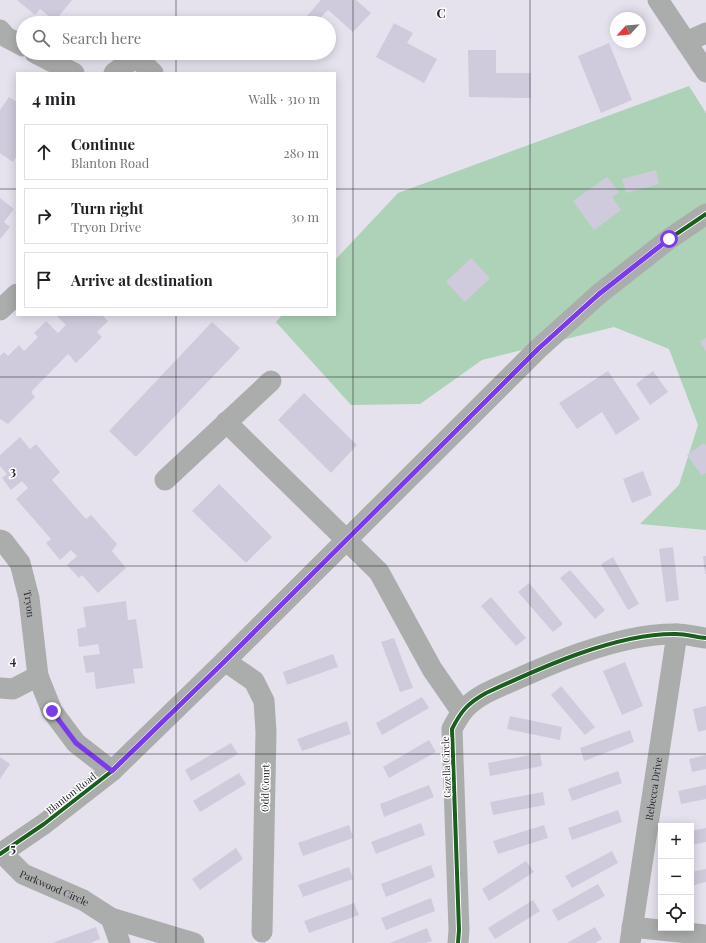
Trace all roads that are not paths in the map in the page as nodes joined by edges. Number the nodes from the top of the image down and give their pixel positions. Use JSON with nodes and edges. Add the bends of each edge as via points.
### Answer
{"nodes":[{"id":1,"x":658,"y":0,"type":"edge"},
{"id":2,"x":0,"y":30,"type":"edge"},
{"id":3,"x":706,"y":33,"type":"edge"},
{"id":4,"x":16,"y":42,"type":"edge"},
{"id":5,"x":686,"y":42,"type":"junction"},
{"id":6,"x":49,"y":60,"type":"edge"},
{"id":7,"x":132,"y":60,"type":"edge"},
{"id":8,"x":139,"y":60,"type":"edge"},
{"id":9,"x":72,"y":72,"type":"edge"},
{"id":10,"x":115,"y":72,"type":"edge"},
{"id":11,"x":152,"y":72,"type":"edge"},
{"id":12,"x":706,"y":72,"type":"edge"},
{"id":13,"x":706,"y":214,"type":"edge"},
{"id":14,"x":16,"y":295,"type":"edge"},
{"id":15,"x":0,"y":310,"type":"edge"},
{"id":16,"x":271,"y":381,"type":"dead end"},
{"id":17,"x":226,"y":422,"type":"junction"},
{"id":18,"x":165,"y":480,"type":"dead end"},
{"id":19,"x":347,"y":539,"type":"junction"},
{"id":20,"x":0,"y":540,"type":"edge"},
{"id":21,"x":677,"y":634,"type":"junction"},
{"id":22,"x":706,"y":638,"type":"edge"},
{"id":23,"x":225,"y":661,"type":"junction"},
{"id":24,"x":38,"y":676,"type":"junction"},
{"id":25,"x":0,"y":688,"type":"edge"},
{"id":26,"x":461,"y":711,"type":"junction"},
{"id":27,"x":112,"y":771,"type":"junction"},
{"id":28,"x":1,"y":853,"type":"edge"},
{"id":29,"x":111,"y":918,"type":"junction"},
{"id":30,"x":262,"y":932,"type":"dead end"},
{"id":31,"x":631,"y":935,"type":"edge"},
{"id":32,"x":706,"y":935,"type":"edge"},
{"id":33,"x":120,"y":943,"type":"edge"},
{"id":34,"x":194,"y":943,"type":"edge"},
{"id":35,"x":458,"y":943,"type":"edge"}],
"edges":[{"from":1,"to":5,"type":"street"},
{"from":2,"to":4,"type":"street"},
{"from":3,"to":5,"type":"street"},
{"from":5,"to":12,"type":"street"},
{"from":6,"to":9,"type":"street"},
{"from":7,"to":10,"type":"street"},
{"from":8,"to":11,"type":"street"},
{"from":13,"to":19,"type":"street","name":"Blanton Road","via":[[669,239],[599,294],[544,344]]},
{"from":14,"to":15,"type":"street"},
{"from":16,"to":17,"type":"street"},
{"from":17,"to":18,"type":"street"},
{"from":17,"to":19,"type":"street"},
{"from":19,"to":23,"type":"street","name":"Blanton Road"},
{"from":19,"to":26,"type":"street","via":[[379,572],[432,669]]},
{"from":20,"to":24,"type":"street","name":"Tryon","via":[[4,541],[20,563],[29,598]]},
{"from":21,"to":22,"type":"street","name":"Gazella Circle"},
{"from":21,"to":26,"type":"street","name":"Gazella Circle","via":[[652,635],[596,648],[486,693],[474,699]]},
{"from":21,"to":31,"type":"street","name":"Rebecca Drive"},
{"from":23,"to":27,"type":"street","name":"Blanton Road"},
{"from":23,"to":30,"type":"street","name":"Odd Court","via":[[254,681],[264,701],[266,732]]},
{"from":24,"to":25,"type":"street","via":[[13,689]]},
{"from":24,"to":27,"type":"street","name":"Tryon","via":[[52,711],[76,743]]},
{"from":26,"to":35,"type":"street","name":"Gazella Circle","via":[[452,730]]},
{"from":27,"to":28,"type":"street","name":"Blanton Road","via":[[44,824]]},
{"from":28,"to":29,"type":"street","name":"Parkwood Circle","via":[[23,874],[83,900]]},
{"from":29,"to":33,"type":"street"},
{"from":29,"to":34,"type":"street","name":"Parkwood Circle"},
{"from":31,"to":32,"type":"street"}]}
